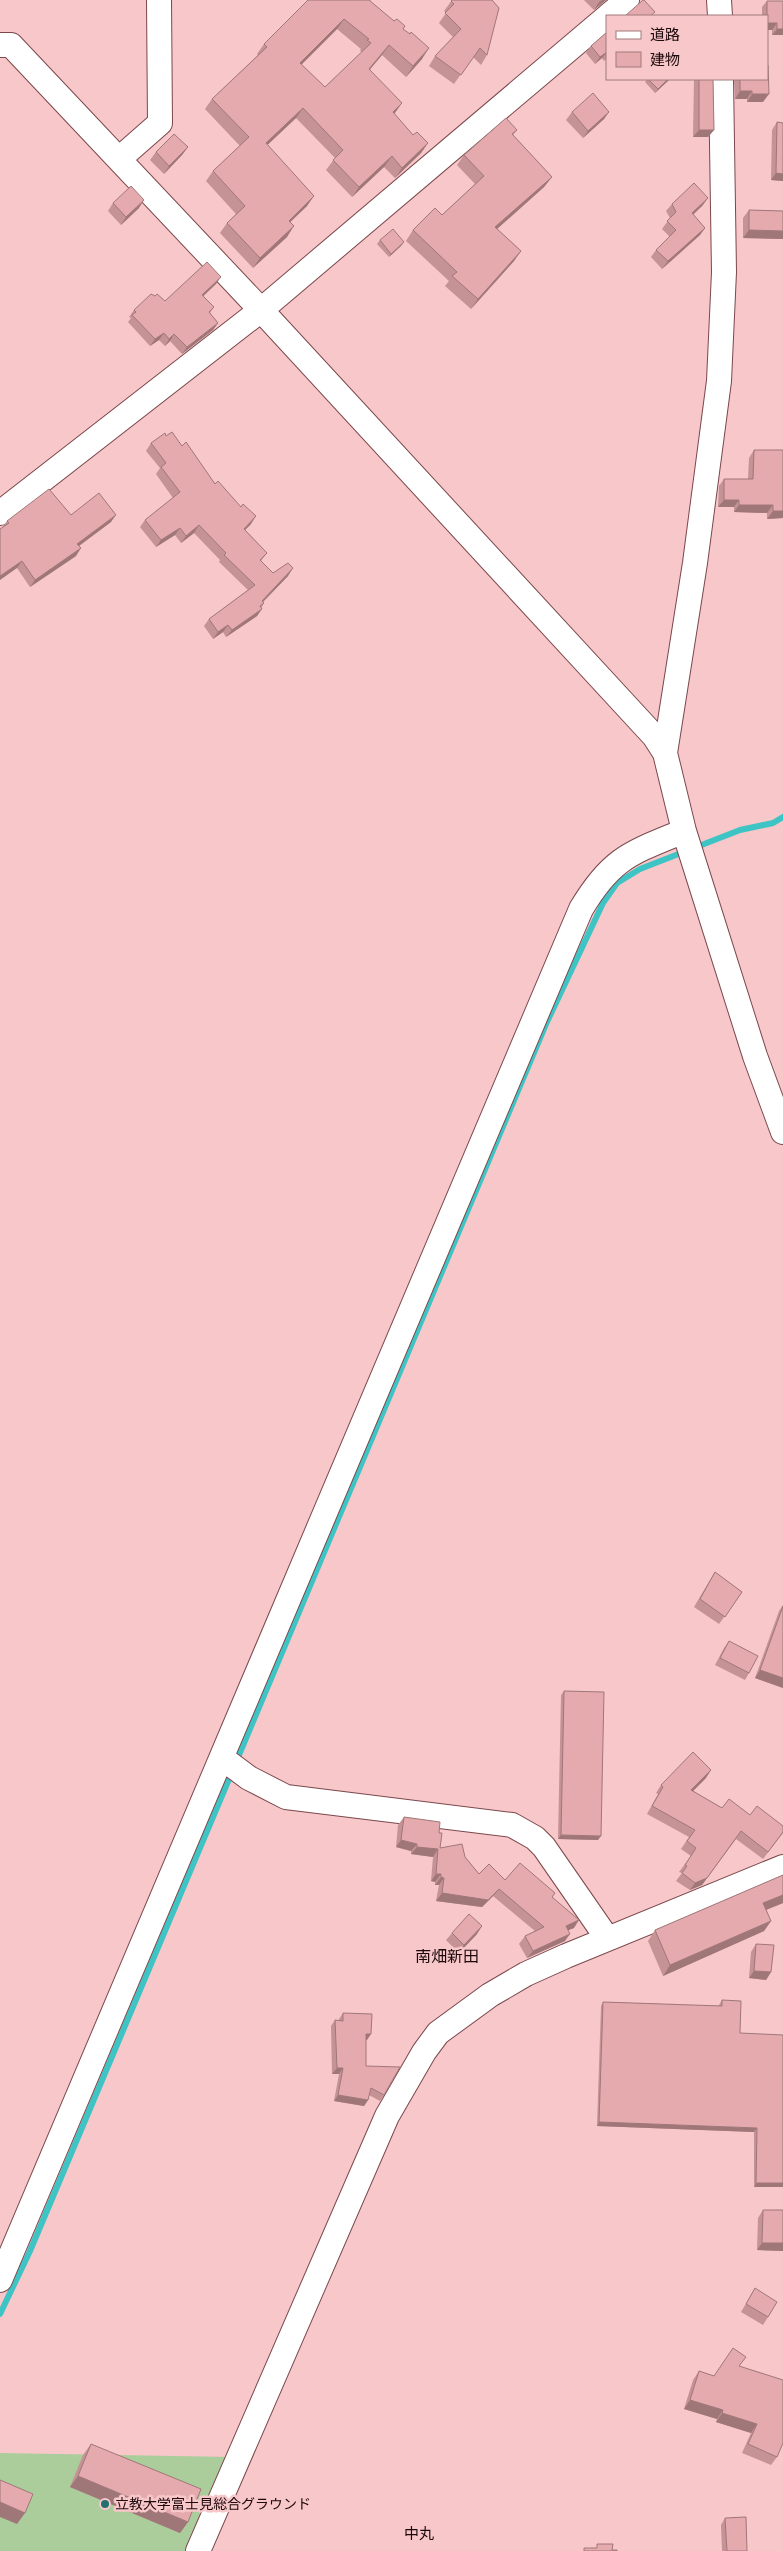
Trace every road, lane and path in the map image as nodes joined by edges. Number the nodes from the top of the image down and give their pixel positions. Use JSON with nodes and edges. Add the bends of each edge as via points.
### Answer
{"nodes":[{"id":1,"x":160,"y":0,"type":"edge"},
{"id":2,"x":627,"y":0,"type":"edge"},
{"id":3,"x":719,"y":0,"type":"edge"},
{"id":4,"x":609,"y":15,"type":"edge"},
{"id":5,"x":720,"y":15,"type":"edge"},
{"id":6,"x":606,"y":18,"type":"edge"},
{"id":7,"x":0,"y":45,"type":"edge"},
{"id":8,"x":721,"y":80,"type":"edge"},
{"id":9,"x":119,"y":159,"type":"junction"},
{"id":10,"x":262,"y":310,"type":"junction"},
{"id":11,"x":0,"y":513,"type":"edge"},
{"id":12,"x":665,"y":753,"type":"junction"},
{"id":13,"x":684,"y":831,"type":"junction"},
{"id":14,"x":783,"y":1132,"type":"edge"},
{"id":15,"x":225,"y":1761,"type":"junction"},
{"id":16,"x":783,"y":1867,"type":"edge"},
{"id":17,"x":607,"y":1938,"type":"junction"},
{"id":18,"x":0,"y":2280,"type":"edge"},
{"id":19,"x":198,"y":2551,"type":"edge"}],
"edges":[{"from":1,"to":9,"type":"street","via":[[160,123]]},
{"from":2,"to":4,"type":"street"},
{"from":3,"to":5,"type":"street"},
{"from":6,"to":10,"type":"street"},
{"from":7,"to":9,"type":"street","via":[[11,45]]},
{"from":8,"to":12,"type":"street","via":[[724,272],[719,381]]},
{"from":9,"to":10,"type":"street"},
{"from":10,"to":11,"type":"street"},
{"from":10,"to":12,"type":"street","via":[[654,736]]},
{"from":12,"to":13,"type":"street"},
{"from":13,"to":14,"type":"street","via":[[755,1056]]},
{"from":13,"to":15,"type":"street","via":[[631,853],[610,868],[581,909]]},
{"from":15,"to":17,"type":"street","via":[[286,1797],[512,1825],[544,1847]]},
{"from":15,"to":18,"type":"street"},
{"from":16,"to":17,"type":"street"},
{"from":17,"to":19,"type":"street","via":[[526,1974],[490,1995],[444,2028],[424,2052],[388,2116]]}]}
